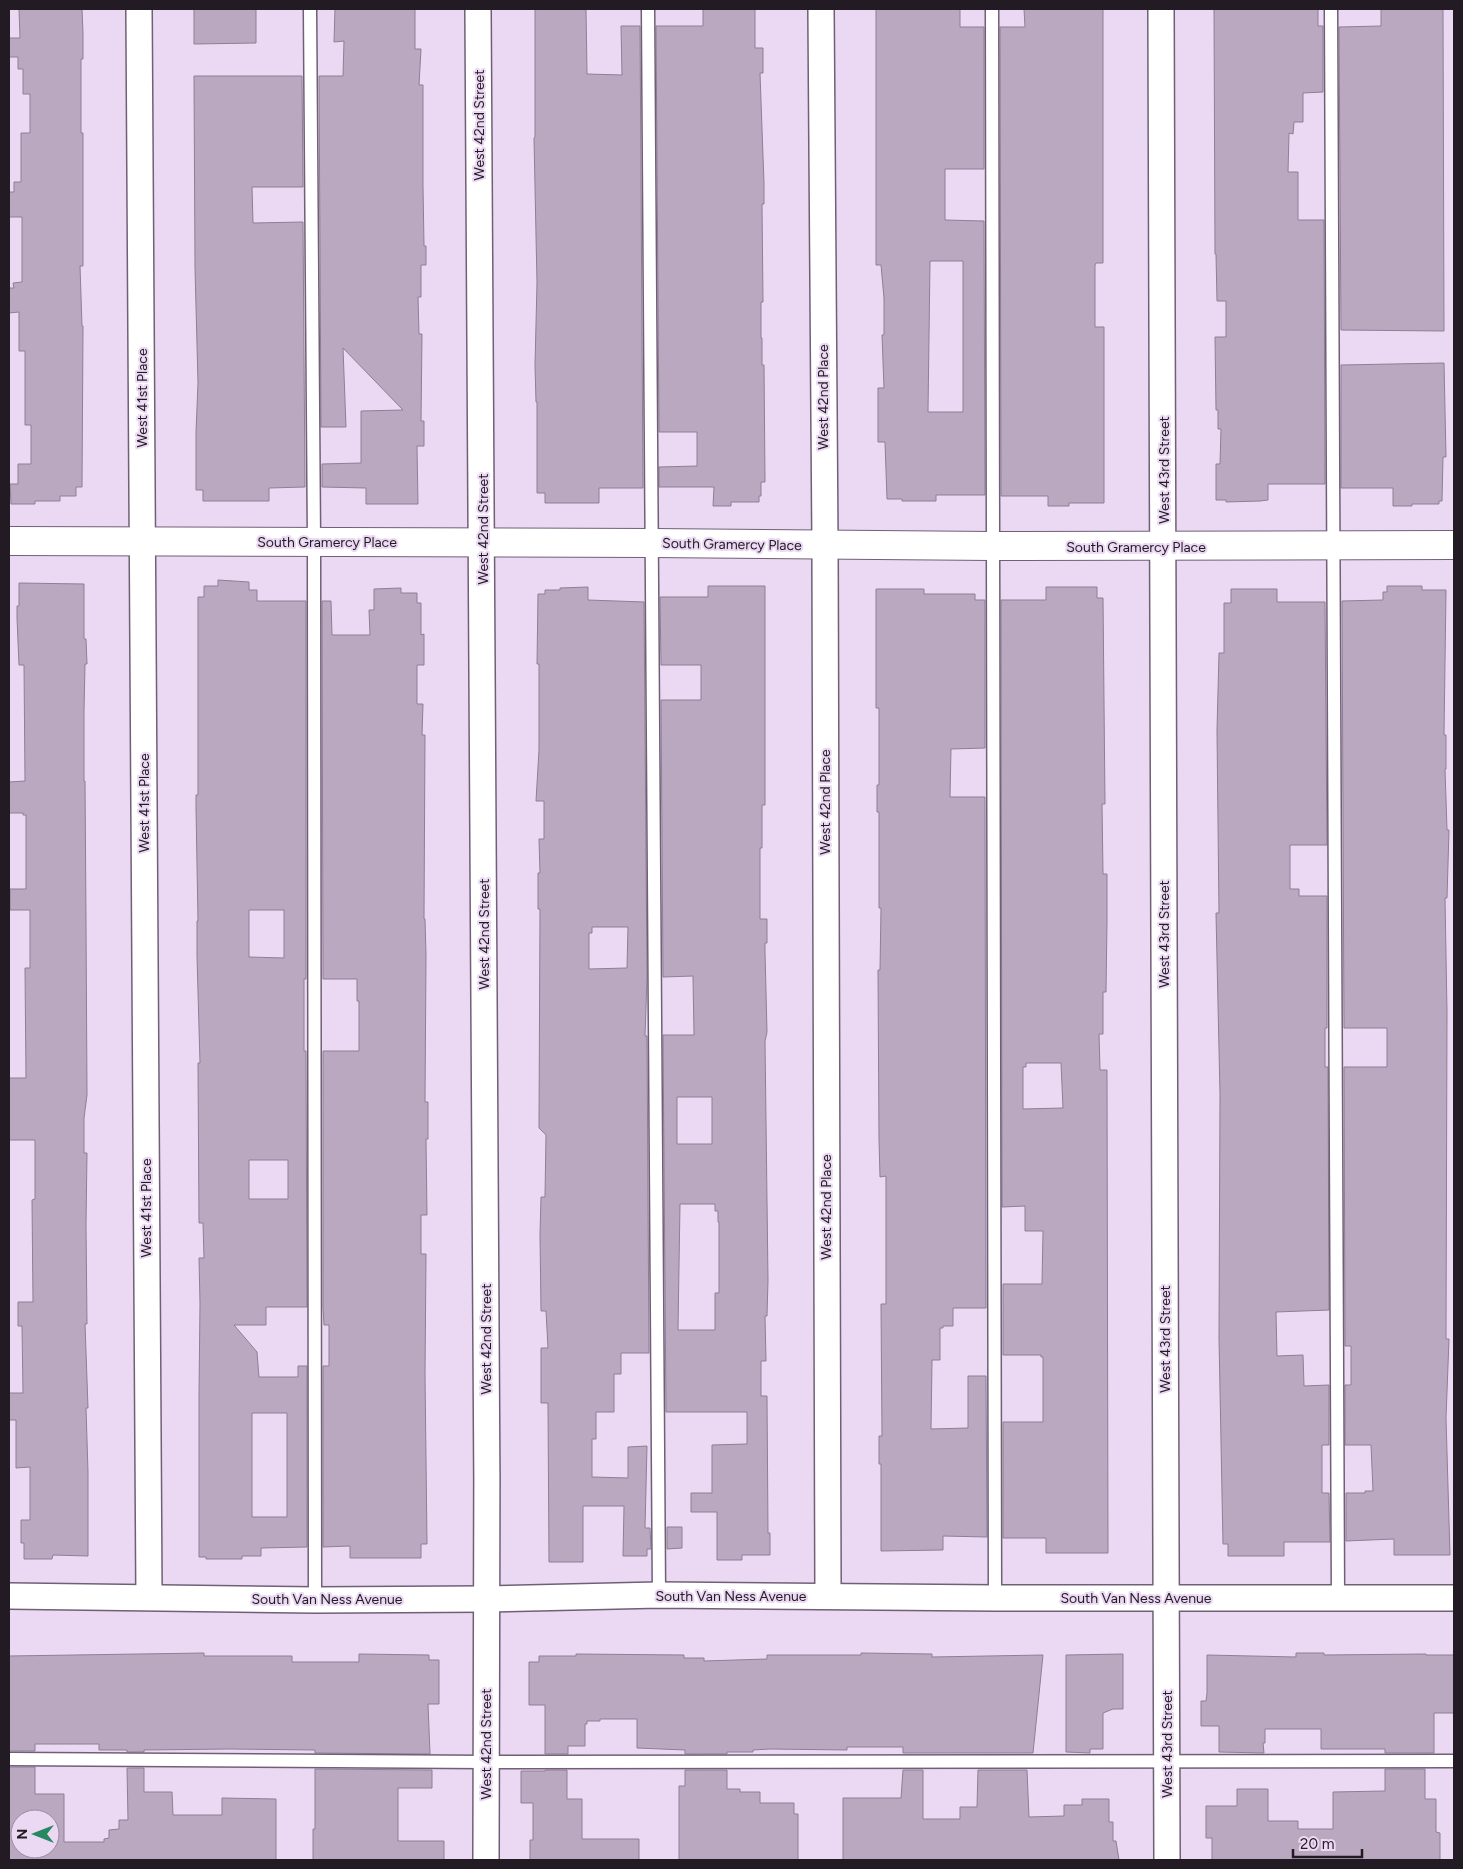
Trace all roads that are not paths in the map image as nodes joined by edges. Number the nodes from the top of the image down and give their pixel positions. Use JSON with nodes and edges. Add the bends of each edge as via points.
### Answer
{"nodes":[{"id":1,"x":139,"y":9,"type":"edge"},
{"id":2,"x":310,"y":9,"type":"edge"},
{"id":3,"x":478,"y":9,"type":"edge"},
{"id":4,"x":648,"y":9,"type":"edge"},
{"id":5,"x":821,"y":9,"type":"edge"},
{"id":6,"x":992,"y":9,"type":"edge"},
{"id":7,"x":1161,"y":9,"type":"edge"},
{"id":8,"x":1331,"y":9,"type":"edge"},
{"id":9,"x":9,"y":541,"type":"edge"},
{"id":10,"x":142,"y":542,"type":"junction"},
{"id":11,"x":314,"y":542,"type":"junction"},
{"id":12,"x":483,"y":542,"type":"junction"},
{"id":13,"x":652,"y":543,"type":"junction"},
{"id":14,"x":1454,"y":545,"type":"edge"},
{"id":15,"x":825,"y":546,"type":"junction"},
{"id":16,"x":992,"y":546,"type":"junction"},
{"id":17,"x":1333,"y":546,"type":"junction"},
{"id":18,"x":1164,"y":547,"type":"junction"},
{"id":19,"x":659,"y":1595,"type":"junction"},
{"id":20,"x":9,"y":1596,"type":"edge"},
{"id":21,"x":828,"y":1596,"type":"junction"},
{"id":22,"x":149,"y":1597,"type":"junction"},
{"id":23,"x":1338,"y":1597,"type":"junction"},
{"id":24,"x":995,"y":1598,"type":"junction"},
{"id":25,"x":1166,"y":1598,"type":"junction"},
{"id":26,"x":1454,"y":1598,"type":"edge"},
{"id":27,"x":486,"y":1599,"type":"junction"},
{"id":28,"x":315,"y":1600,"type":"junction"},
{"id":29,"x":9,"y":1760,"type":"edge"},
{"id":30,"x":1167,"y":1761,"type":"junction"},
{"id":31,"x":1454,"y":1761,"type":"edge"},
{"id":32,"x":486,"y":1762,"type":"junction"},
{"id":33,"x":486,"y":1860,"type":"edge"},
{"id":34,"x":1167,"y":1860,"type":"edge"}],
"edges":[{"from":1,"to":10,"type":"street","name":"West 41st Place"},
{"from":2,"to":11,"type":"lane"},
{"from":3,"to":12,"type":"street","name":"West 42nd Street"},
{"from":4,"to":13,"type":"lane"},
{"from":5,"to":15,"type":"street","name":"West 42nd Place"},
{"from":6,"to":16,"type":"lane"},
{"from":7,"to":18,"type":"street","name":"West 43rd Street"},
{"from":8,"to":17,"type":"lane"},
{"from":9,"to":10,"type":"street","name":"South Gramercy Place"},
{"from":10,"to":11,"type":"street","name":"South Gramercy Place"},
{"from":10,"to":22,"type":"street","name":"West 41st Place"},
{"from":11,"to":12,"type":"street","name":"South Gramercy Place"},
{"from":11,"to":28,"type":"lane"},
{"from":12,"to":13,"type":"street","name":"South Gramercy Place"},
{"from":12,"to":27,"type":"street","name":"West 42nd Street"},
{"from":13,"to":15,"type":"street","name":"South Gramercy Place"},
{"from":13,"to":19,"type":"lane"},
{"from":14,"to":17,"type":"street","name":"South Gramercy Place"},
{"from":15,"to":16,"type":"street","name":"South Gramercy Place"},
{"from":15,"to":21,"type":"street","name":"West 42nd Place"},
{"from":16,"to":18,"type":"street","name":"South Gramercy Place"},
{"from":16,"to":24,"type":"lane"},
{"from":17,"to":18,"type":"street","name":"South Gramercy Place"},
{"from":17,"to":23,"type":"lane"},
{"from":18,"to":25,"type":"street","name":"West 43rd Street"},
{"from":19,"to":21,"type":"street","name":"South Van Ness Avenue"},
{"from":19,"to":27,"type":"street","name":"South Van Ness Avenue"},
{"from":20,"to":22,"type":"street","name":"South Van Ness Avenue"},
{"from":21,"to":24,"type":"street","name":"South Van Ness Avenue"},
{"from":22,"to":28,"type":"street","name":"South Van Ness Avenue"},
{"from":23,"to":25,"type":"street","name":"South Van Ness Avenue"},
{"from":23,"to":26,"type":"street","name":"South Van Ness Avenue"},
{"from":24,"to":25,"type":"street","name":"South Van Ness Avenue"},
{"from":25,"to":30,"type":"street","name":"West 43rd Street"},
{"from":27,"to":28,"type":"street","name":"South Van Ness Avenue"},
{"from":27,"to":32,"type":"street","name":"West 42nd Street"},
{"from":29,"to":32,"type":"lane"},
{"from":30,"to":31,"type":"lane"},
{"from":30,"to":32,"type":"lane"},
{"from":30,"to":34,"type":"street","name":"West 43rd Street"},
{"from":32,"to":33,"type":"street","name":"West 42nd Street"}]}
